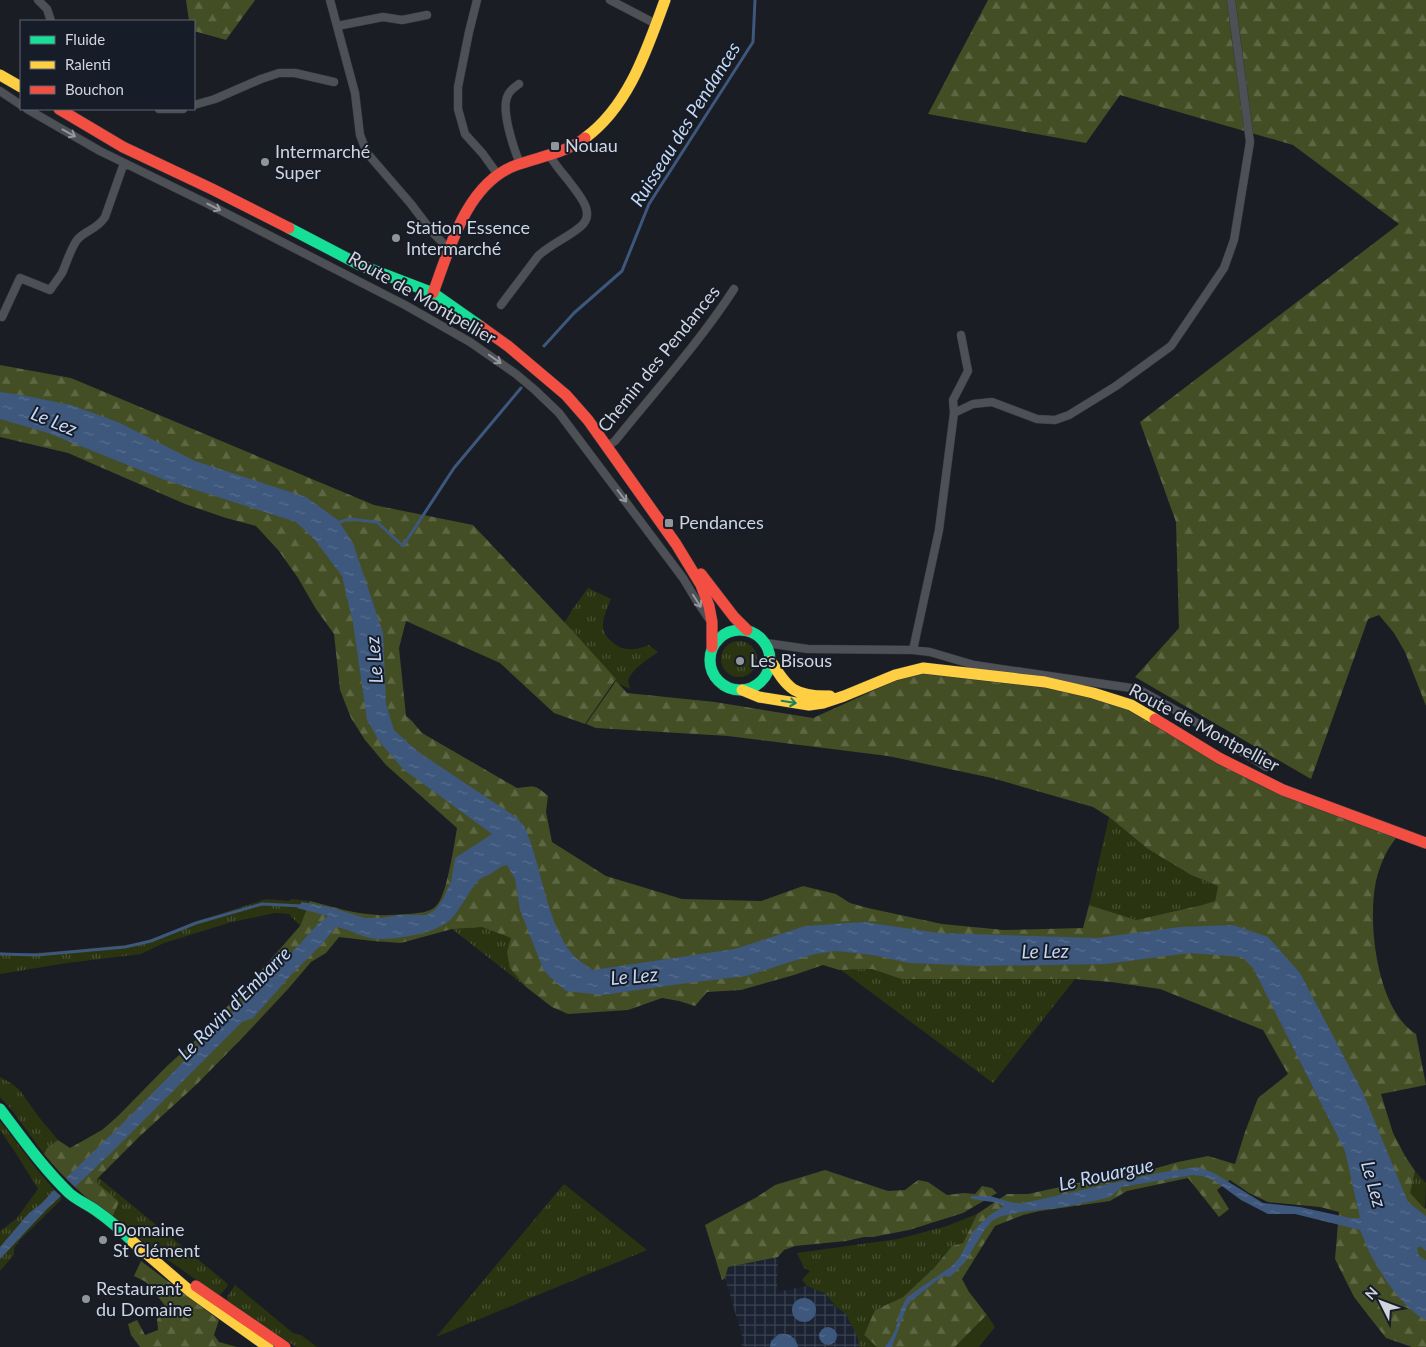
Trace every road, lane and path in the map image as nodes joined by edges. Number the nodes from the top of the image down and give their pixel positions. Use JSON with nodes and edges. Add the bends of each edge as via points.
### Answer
{"nodes":[{"id":1,"x":38,"y":0,"type":"edge"},
{"id":2,"x":330,"y":0,"type":"edge"},
{"id":3,"x":476,"y":0,"type":"edge"},
{"id":4,"x":610,"y":0,"type":"edge"},
{"id":5,"x":665,"y":0,"type":"edge"},
{"id":6,"x":1231,"y":0,"type":"edge"},
{"id":7,"x":427,"y":15,"type":"dead end"},
{"id":8,"x":51,"y":20,"type":"edge"},
{"id":9,"x":656,"y":24,"type":"junction"},
{"id":10,"x":337,"y":26,"type":"junction"},
{"id":11,"x":0,"y":75,"type":"edge"},
{"id":12,"x":334,"y":82,"type":"dead end"},
{"id":13,"x":519,"y":84,"type":"dead end"},
{"id":14,"x":20,"y":86,"type":"edge"},
{"id":15,"x":0,"y":91,"type":"edge"},
{"id":16,"x":20,"y":104,"type":"edge"},
{"id":17,"x":195,"y":106,"type":"edge"},
{"id":18,"x":29,"y":110,"type":"edge"},
{"id":19,"x":61,"y":110,"type":"edge"},
{"id":20,"x":549,"y":156,"type":"junction"},
{"id":21,"x":124,"y":163,"type":"junction"},
{"id":22,"x":520,"y":164,"type":"junction"},
{"id":23,"x":498,"y":175,"type":"junction"},
{"id":24,"x":450,"y":250,"type":"junction"},
{"id":25,"x":734,"y":288,"type":"dead end"},
{"id":26,"x":433,"y":293,"type":"junction"},
{"id":27,"x":501,"y":305,"type":"dead end"},
{"id":28,"x":2,"y":316,"type":"dead end"},
{"id":29,"x":961,"y":335,"type":"dead end"},
{"id":30,"x":954,"y":413,"type":"junction"},
{"id":31,"x":606,"y":447,"type":"junction"},
{"id":32,"x":676,"y":544,"type":"junction"},
{"id":33,"x":712,"y":622,"type":"junction"},
{"id":34,"x":747,"y":630,"type":"junction"},
{"id":35,"x":766,"y":643,"type":"junction"},
{"id":36,"x":712,"y":648,"type":"junction"},
{"id":37,"x":913,"y":650,"type":"junction"},
{"id":38,"x":771,"y":661,"type":"junction"},
{"id":39,"x":742,"y":690,"type":"junction"},
{"id":40,"x":844,"y":696,"type":"junction"},
{"id":41,"x":1266,"y":766,"type":"dead end"},
{"id":42,"x":1426,"y":843,"type":"edge"},
{"id":43,"x":0,"y":1109,"type":"edge"},
{"id":44,"x":160,"y":1264,"type":"junction"},
{"id":45,"x":265,"y":1345,"type":"edge"},
{"id":46,"x":284,"y":1346,"type":"edge"}],
"edges":[{"from":1,"to":8,"type":"street","via":[[47,9]]},
{"from":2,"to":10,"type":"street"},
{"from":3,"to":23,"type":"street","via":[[458,88],[458,109],[465,134]]},
{"from":4,"to":9,"type":"street"},
{"from":5,"to":9,"type":"main road"},
{"from":6,"to":30,"type":"street","via":[[1250,142],[1234,240],[1224,268],[1171,346],[1069,415],[1055,420],[1037,419],[992,402],[973,404]]},
{"from":7,"to":10,"type":"street","via":[[402,20],[382,17]]},
{"from":9,"to":20,"type":"main road","via":[[638,66],[611,113],[584,140]]},
{"from":10,"to":24,"type":"street","via":[[355,93],[360,135],[367,153]]},
{"from":11,"to":14,"type":"main road"},
{"from":12,"to":17,"type":"street","via":[[295,73],[279,73]]},
{"from":13,"to":22,"type":"street","via":[[509,92],[505,102],[510,137]]},
{"from":15,"to":16,"type":"street"},
{"from":18,"to":21,"type":"street","name":"Route de Montpellier","one_way":true},
{"from":19,"to":26,"type":"main road","name":"Route de Montpellier","via":[[123,147],[360,265]]},
{"from":20,"to":22,"type":"main road"},
{"from":20,"to":27,"type":"street","via":[[584,201],[586,219],[538,256]]},
{"from":21,"to":28,"type":"street","via":[[101,224],[78,240],[50,290],[20,278]]},
{"from":21,"to":33,"type":"street","name":"Route de Montpellier","one_way":true,"via":[[383,292],[470,342],[516,374],[564,419]]},
{"from":22,"to":23,"type":"main road"},
{"from":23,"to":24,"type":"main road","via":[[469,206]]},
{"from":24,"to":26,"type":"main road"},
{"from":25,"to":31,"type":"street","name":"Chemin des Pendances","via":[[702,334],[615,441]]},
{"from":26,"to":31,"type":"main road","name":"Route de Montpellier","via":[[508,346],[566,395]]},
{"from":29,"to":30,"type":"street","via":[[968,371],[953,400]]},
{"from":30,"to":37,"type":"street","via":[[939,530]]},
{"from":31,"to":32,"type":"main road","name":"Route de Montpellier"},
{"from":32,"to":33,"type":"main road","name":"Route de Montpellier","via":[[701,584]]},
{"from":32,"to":34,"type":"main road","name":"Route de Montpellier"},
{"from":33,"to":36,"type":"main road","name":"Route de Montpellier"},
{"from":34,"to":35,"type":"main road"},
{"from":34,"to":36,"type":"main road","via":[[723,634]]},
{"from":35,"to":37,"type":"street","via":[[808,648]]},
{"from":35,"to":38,"type":"main road"},
{"from":36,"to":39,"type":"main road","via":[[710,665],[713,674],[726,686]]},
{"from":37,"to":41,"type":"street","via":[[974,665],[1138,688]]},
{"from":38,"to":39,"type":"main road","via":[[765,678]]},
{"from":38,"to":40,"type":"main road","name":"Route de Montpellier","via":[[783,682],[792,690],[807,696]]},
{"from":39,"to":40,"type":"main road","name":"Route de Montpellier","one_way":true,"via":[[759,697],[810,705]]},
{"from":40,"to":42,"type":"main road","name":"Route de Montpellier","via":[[895,675],[923,668],[1045,682],[1093,693],[1136,708],[1219,758],[1283,790]]},
{"from":43,"to":44,"type":"main road","via":[[57,1182],[80,1202],[116,1225]]},
{"from":44,"to":45,"type":"main road","via":[[191,1292]]},
{"from":44,"to":46,"type":"main road"}]}
